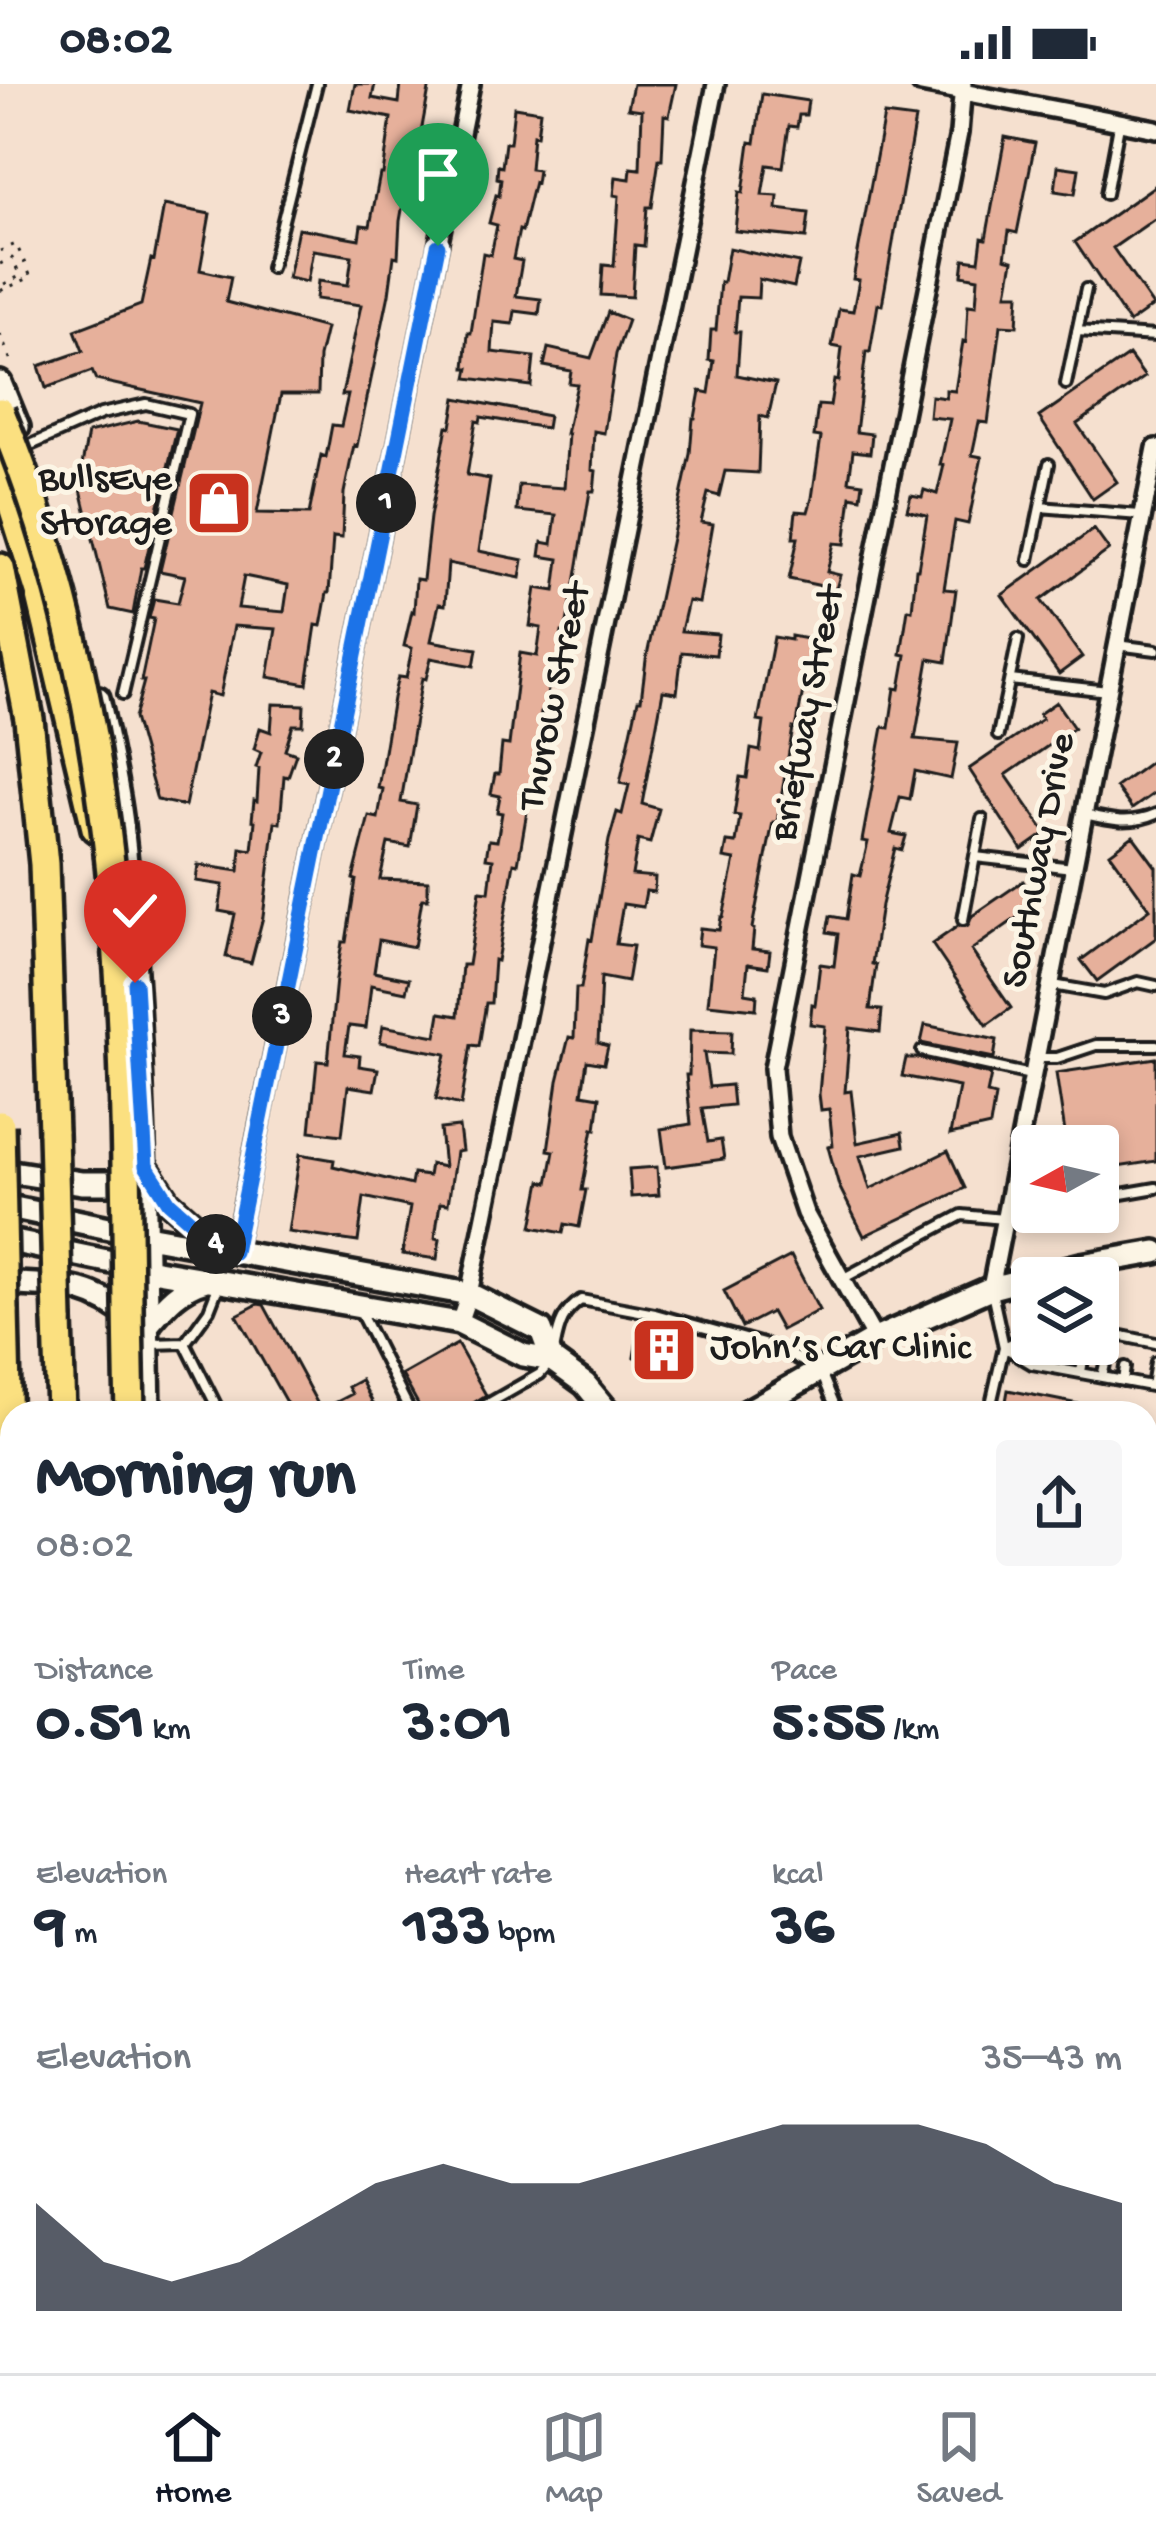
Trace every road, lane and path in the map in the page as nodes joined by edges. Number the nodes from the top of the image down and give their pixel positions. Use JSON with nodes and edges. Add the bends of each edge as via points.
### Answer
{"nodes":[{"id":1,"x":317,"y":84,"type":"edge"},
{"id":2,"x":471,"y":84,"type":"edge"},
{"id":3,"x":716,"y":84,"type":"edge"},
{"id":4,"x":921,"y":84,"type":"edge"},
{"id":5,"x":962,"y":88,"type":"edge"},
{"id":6,"x":1120,"y":122,"type":"junction"},
{"id":7,"x":1156,"y":129,"type":"edge"},
{"id":8,"x":1106,"y":194,"type":"dead end"},
{"id":9,"x":0,"y":251,"type":"edge"},
{"id":10,"x":0,"y":264,"type":"edge"},
{"id":11,"x":271,"y":268,"type":"dead end"},
{"id":12,"x":0,"y":288,"type":"edge"},
{"id":13,"x":1086,"y":289,"type":"dead end"},
{"id":14,"x":1077,"y":331,"type":"junction"},
{"id":15,"x":1156,"y":335,"type":"edge"},
{"id":16,"x":0,"y":382,"type":"edge"},
{"id":17,"x":1066,"y":384,"type":"dead end"},
{"id":18,"x":0,"y":412,"type":"edge"},
{"id":19,"x":26,"y":447,"type":"junction"},
{"id":20,"x":1156,"y":448,"type":"edge"},
{"id":21,"x":1049,"y":464,"type":"dead end"},
{"id":22,"x":0,"y":465,"type":"edge"},
{"id":23,"x":1154,"y":466,"type":"edge"},
{"id":24,"x":1040,"y":507,"type":"junction"},
{"id":25,"x":1142,"y":515,"type":"junction"},
{"id":26,"x":1029,"y":560,"type":"dead end"},
{"id":27,"x":0,"y":568,"type":"edge"},
{"id":28,"x":1018,"y":639,"type":"dead end"},
{"id":29,"x":1117,"y":645,"type":"junction"},
{"id":30,"x":1156,"y":650,"type":"edge"},
{"id":31,"x":1010,"y":680,"type":"junction"},
{"id":32,"x":1108,"y":691,"type":"junction"},
{"id":33,"x":124,"y":694,"type":"dead end"},
{"id":34,"x":998,"y":735,"type":"dead end"},
{"id":35,"x":1084,"y":814,"type":"junction"},
{"id":36,"x":1156,"y":814,"type":"edge"},
{"id":37,"x":982,"y":819,"type":"dead end"},
{"id":38,"x":975,"y":857,"type":"junction"},
{"id":39,"x":1073,"y":868,"type":"junction"},
{"id":40,"x":963,"y":920,"type":"dead end"},
{"id":41,"x":135,"y":983,"type":"junction"},
{"id":42,"x":1051,"y":985,"type":"junction"},
{"id":43,"x":1156,"y":986,"type":"edge"},
{"id":44,"x":1156,"y":1046,"type":"edge"},
{"id":45,"x":922,"y":1051,"type":"dead end"},
{"id":46,"x":1035,"y":1066,"type":"junction"},
{"id":47,"x":0,"y":1121,"type":"edge"},
{"id":48,"x":1028,"y":1125,"type":"edge"},
{"id":49,"x":146,"y":1166,"type":"junction"},
{"id":50,"x":0,"y":1170,"type":"edge"},
{"id":51,"x":1156,"y":1188,"type":"edge"},
{"id":52,"x":1119,"y":1194,"type":"edge"},
{"id":53,"x":1011,"y":1197,"type":"edge"},
{"id":54,"x":0,"y":1205,"type":"edge"},
{"id":55,"x":1011,"y":1214,"type":"edge"},
{"id":56,"x":1005,"y":1216,"type":"junction"},
{"id":57,"x":147,"y":1236,"type":"junction"},
{"id":58,"x":0,"y":1239,"type":"edge"},
{"id":59,"x":228,"y":1250,"type":"junction"},
{"id":60,"x":1156,"y":1252,"type":"edge"},
{"id":61,"x":1119,"y":1263,"type":"edge"},
{"id":62,"x":146,"y":1269,"type":"junction"},
{"id":63,"x":216,"y":1280,"type":"junction"},
{"id":64,"x":842,"y":1280,"type":"junction"},
{"id":65,"x":1011,"y":1285,"type":"edge"},
{"id":66,"x":991,"y":1288,"type":"junction"},
{"id":67,"x":469,"y":1294,"type":"junction"},
{"id":68,"x":2,"y":1297,"type":"edge"},
{"id":69,"x":357,"y":1305,"type":"junction"},
{"id":70,"x":460,"y":1323,"type":"junction"},
{"id":71,"x":147,"y":1334,"type":"junction"},
{"id":72,"x":875,"y":1339,"type":"junction"},
{"id":73,"x":1119,"y":1340,"type":"edge"},
{"id":74,"x":1156,"y":1342,"type":"edge"},
{"id":75,"x":185,"y":1343,"type":"junction"},
{"id":76,"x":1011,"y":1344,"type":"edge"},
{"id":77,"x":1004,"y":1347,"type":"junction"},
{"id":78,"x":552,"y":1360,"type":"junction"},
{"id":79,"x":1156,"y":1362,"type":"edge"},
{"id":80,"x":1082,"y":1365,"type":"edge"},
{"id":81,"x":1105,"y":1365,"type":"edge"},
{"id":82,"x":1125,"y":1367,"type":"dead end"},
{"id":83,"x":820,"y":1370,"type":"junction"},
{"id":84,"x":1081,"y":1372,"type":"junction"},
{"id":85,"x":1102,"y":1376,"type":"junction"},
{"id":86,"x":1123,"y":1381,"type":"junction"},
{"id":87,"x":1154,"y":1386,"type":"edge"},
{"id":88,"x":5,"y":1401,"type":"edge"},
{"id":89,"x":61,"y":1401,"type":"edge"},
{"id":90,"x":130,"y":1401,"type":"edge"},
{"id":91,"x":148,"y":1401,"type":"edge"},
{"id":92,"x":214,"y":1401,"type":"edge"},
{"id":93,"x":405,"y":1401,"type":"edge"},
{"id":94,"x":493,"y":1401,"type":"edge"},
{"id":95,"x":599,"y":1401,"type":"edge"},
{"id":96,"x":773,"y":1401,"type":"edge"},
{"id":97,"x":833,"y":1401,"type":"edge"},
{"id":98,"x":991,"y":1401,"type":"edge"}],
"edges":[{"from":1,"to":11,"type":"lane"},
{"from":2,"to":59,"type":"street"},
{"from":3,"to":67,"type":"street","name":"Thurow Street"},
{"from":4,"to":5,"type":"street"},
{"from":5,"to":6,"type":"street"},
{"from":5,"to":64,"type":"street","name":"Briefway Street","via":[[955,156],[773,1068],[778,1137],[805,1214]]},
{"from":6,"to":7,"type":"street"},
{"from":6,"to":8,"type":"lane"},
{"from":9,"to":12,"type":"path","via":[[16,244],[31,277]]},
{"from":10,"to":12,"type":"path","via":[[12,258],[20,277]]},
{"from":13,"to":14,"type":"lane"},
{"from":14,"to":15,"type":"lane"},
{"from":14,"to":17,"type":"lane"},
{"from":16,"to":19,"type":"main road"},
{"from":18,"to":90,"type":"highway","bridge":true,"via":[[64,602],[106,828],[122,1024]]},
{"from":19,"to":33,"type":"lane","via":[[100,414],[146,404],[189,414]]},
{"from":19,"to":41,"type":"main road","via":[[67,569],[110,752]]},
{"from":20,"to":23,"type":"street","name":"Southway Drive"},
{"from":21,"to":24,"type":"lane"},
{"from":22,"to":41,"type":"highway","via":[[40,592]]},
{"from":23,"to":25,"type":"street","name":"Southway Drive"},
{"from":24,"to":25,"type":"lane"},
{"from":24,"to":26,"type":"lane"},
{"from":25,"to":29,"type":"street","name":"Southway Drive"},
{"from":27,"to":89,"type":"highway","bridge":true,"via":[[29,719],[44,864]]},
{"from":28,"to":31,"type":"lane"},
{"from":29,"to":30,"type":"lane"},
{"from":29,"to":32,"type":"street","name":"Southway Drive"},
{"from":31,"to":32,"type":"lane"},
{"from":31,"to":34,"type":"lane"},
{"from":32,"to":35,"type":"street","name":"Southway Drive"},
{"from":35,"to":36,"type":"lane","via":[[1136,821]]},
{"from":35,"to":39,"type":"street","name":"Southway Drive"},
{"from":37,"to":38,"type":"lane"},
{"from":38,"to":39,"type":"lane"},
{"from":38,"to":40,"type":"lane"},
{"from":39,"to":42,"type":"street","name":"Southway Drive"},
{"from":41,"to":49,"type":"main road"},
{"from":42,"to":43,"type":"lane","via":[[1104,994],[1138,982]]},
{"from":42,"to":46,"type":"street","name":"Southway Drive"},
{"from":44,"to":46,"type":"lane","via":[[1096,1045]]},
{"from":45,"to":46,"type":"lane"},
{"from":46,"to":48,"type":"street","name":"Southway Drive"},
{"from":47,"to":68,"type":"highway","bridge":true},
{"from":49,"to":50,"type":"main road","via":[[115,1183]]},
{"from":49,"to":57,"type":"main road"},
{"from":49,"to":59,"type":"main road","via":[[169,1202]]},
{"from":51,"to":52,"type":"lane"},
{"from":53,"to":56,"type":"street","name":"Southway Drive"},
{"from":54,"to":57,"type":"main road"},
{"from":55,"to":56,"type":"lane"},
{"from":56,"to":64,"type":"lane","via":[[962,1215]]},
{"from":56,"to":66,"type":"street","name":"Southway Drive"},
{"from":57,"to":59,"type":"main road"},
{"from":57,"to":62,"type":"main road"},
{"from":58,"to":62,"type":"main road"},
{"from":59,"to":67,"type":"main road"},
{"from":60,"to":61,"type":"main road"},
{"from":62,"to":63,"type":"main road"},
{"from":62,"to":71,"type":"main road"},
{"from":63,"to":69,"type":"main road"},
{"from":63,"to":71,"type":"main road","via":[[176,1294]]},
{"from":63,"to":75,"type":"lane","via":[[209,1310]]},
{"from":64,"to":72,"type":"street","name":"Briefway Street"},
{"from":65,"to":66,"type":"main road"},
{"from":66,"to":72,"type":"main road"},
{"from":66,"to":77,"type":"lane"},
{"from":67,"to":70,"type":"street","name":"Thurow Street"},
{"from":67,"to":78,"type":"main road","via":[[541,1330]]},
{"from":68,"to":71,"type":"main road","via":[[80,1288],[112,1302]]},
{"from":68,"to":88,"type":"highway"},
{"from":69,"to":70,"type":"main road"},
{"from":69,"to":93,"type":"lane"},
{"from":70,"to":78,"type":"main road","via":[[523,1355]]},
{"from":71,"to":75,"type":"lane"},
{"from":71,"to":91,"type":"main road"},
{"from":72,"to":83,"type":"main road"},
{"from":73,"to":74,"type":"lane"},
{"from":75,"to":92,"type":"lane"},
{"from":76,"to":77,"type":"lane"},
{"from":77,"to":84,"type":"lane","via":[[1032,1364]]},
{"from":77,"to":98,"type":"lane"},
{"from":78,"to":83,"type":"lane","via":[[562,1318],[581,1300],[774,1347]]},
{"from":78,"to":94,"type":"lane"},
{"from":78,"to":95,"type":"main road"},
{"from":79,"to":87,"type":"lane"},
{"from":80,"to":84,"type":"lane"},
{"from":81,"to":85,"type":"lane"},
{"from":82,"to":86,"type":"lane"},
{"from":83,"to":96,"type":"main road"},
{"from":83,"to":97,"type":"lane"},
{"from":84,"to":85,"type":"lane"},
{"from":85,"to":86,"type":"lane"},
{"from":86,"to":87,"type":"lane"}]}
